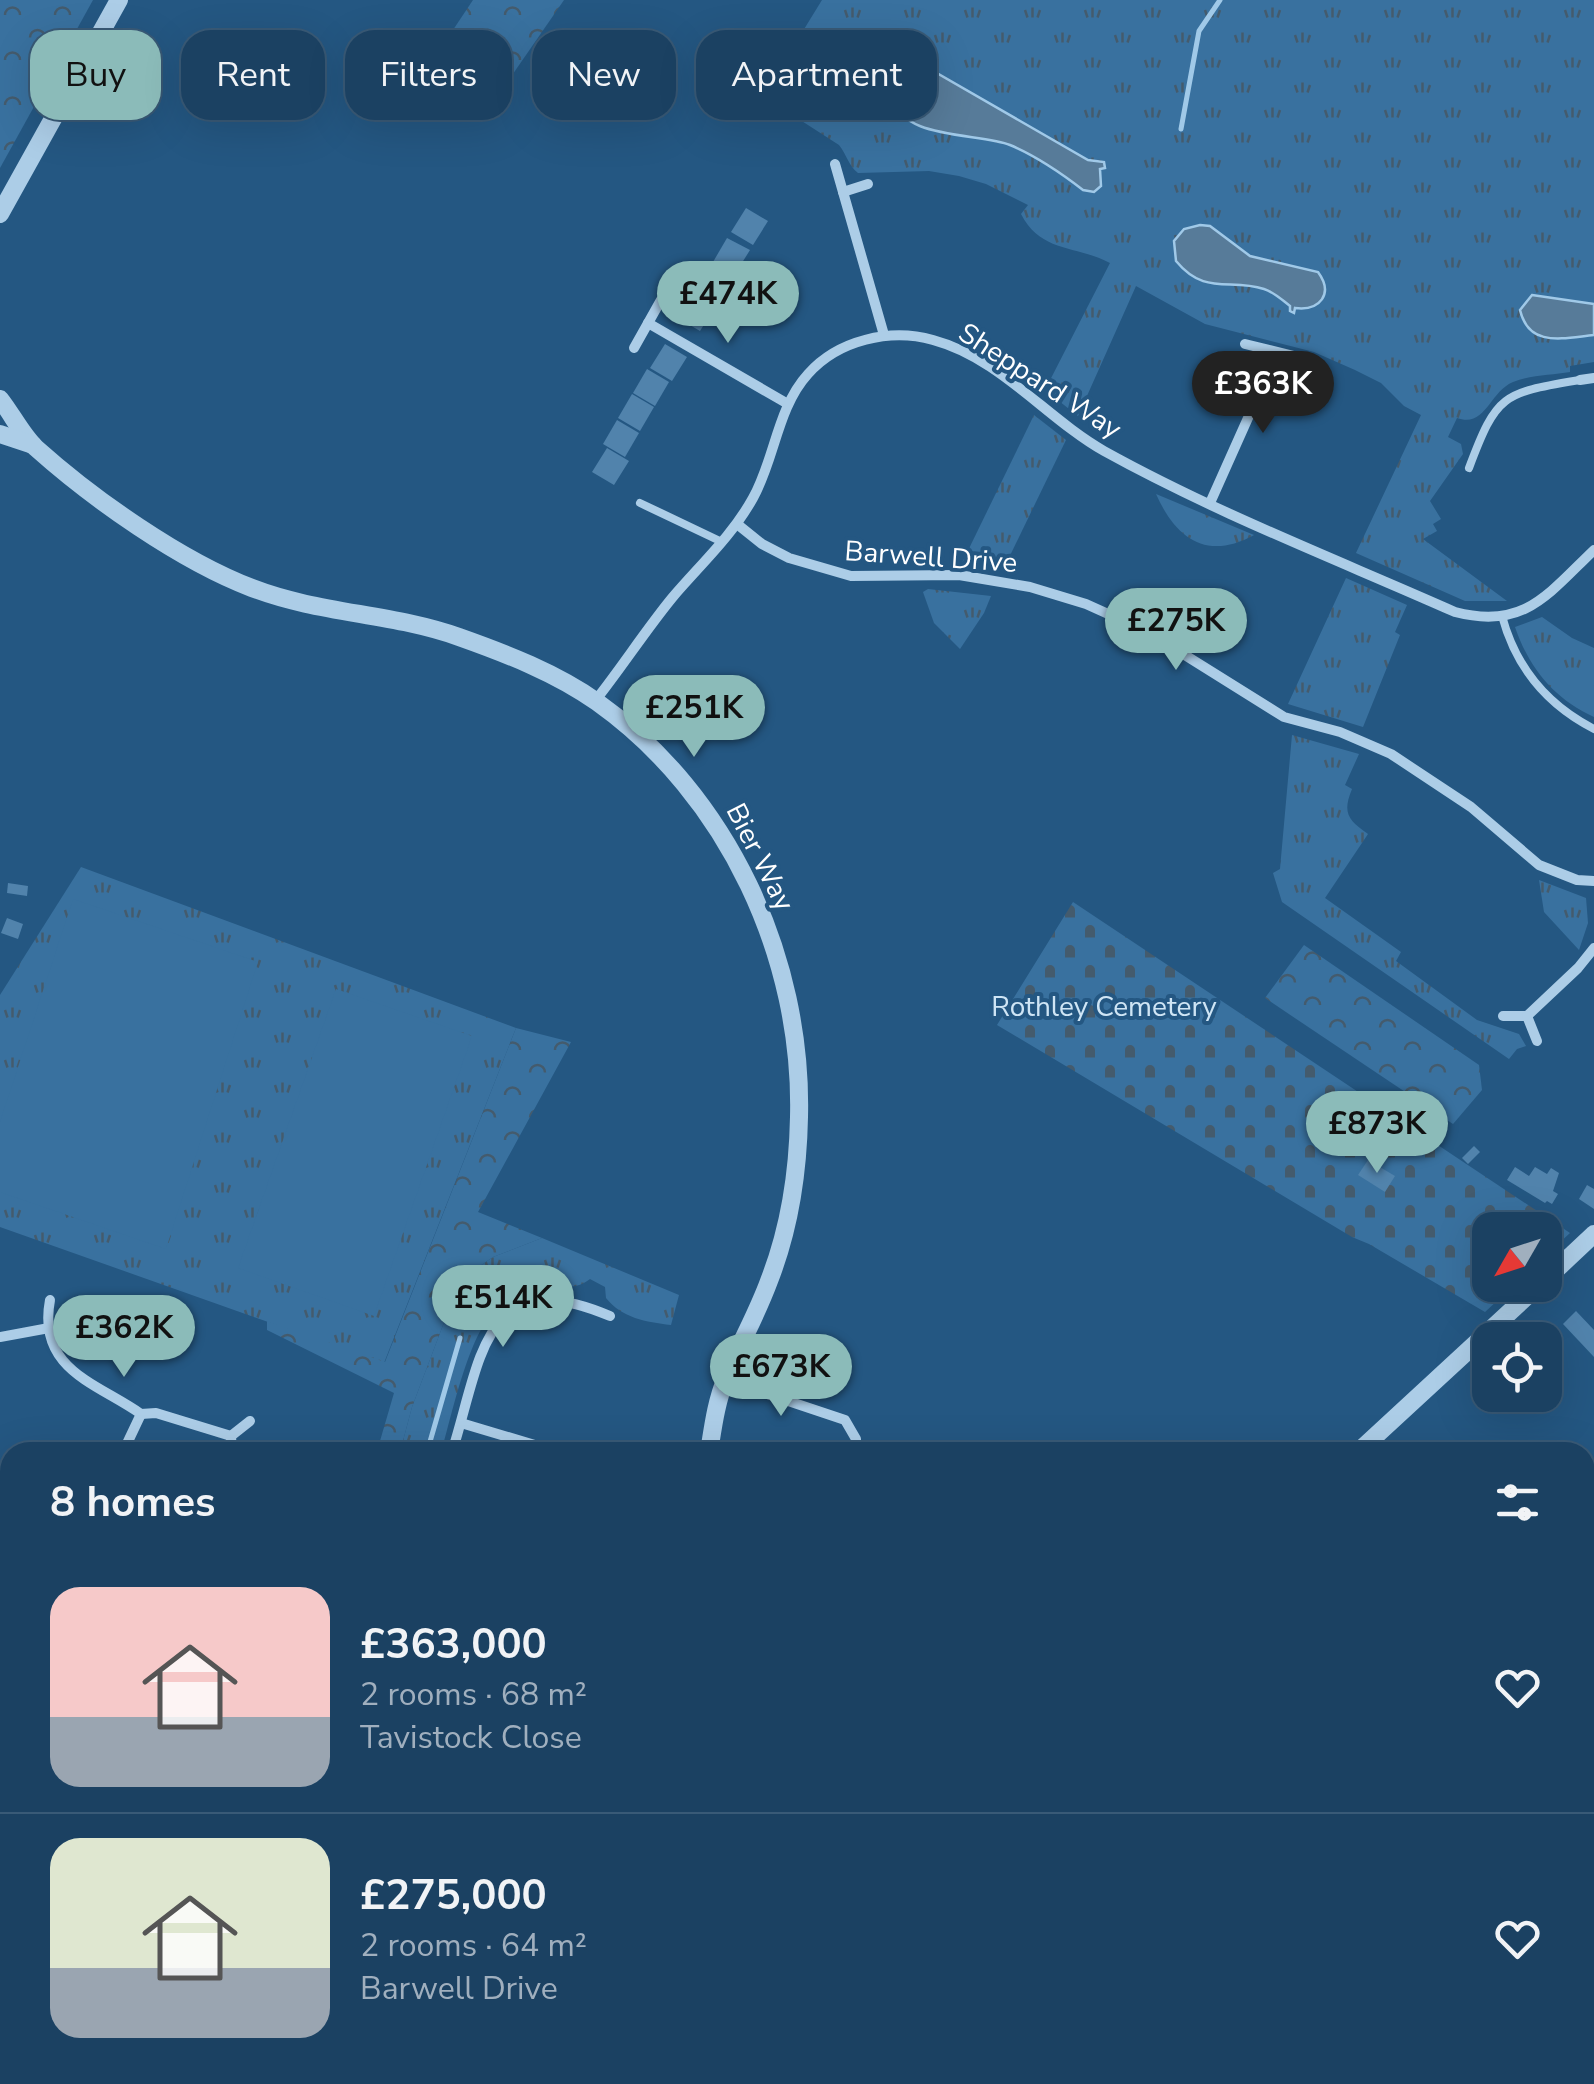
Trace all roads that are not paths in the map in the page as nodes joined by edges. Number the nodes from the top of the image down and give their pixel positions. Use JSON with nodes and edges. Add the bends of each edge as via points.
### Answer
{"nodes":[{"id":1,"x":118,"y":0,"type":"edge"},
{"id":2,"x":836,"y":164,"type":"dead end"},
{"id":3,"x":868,"y":184,"type":"dead end"},
{"id":4,"x":844,"y":192,"type":"junction"},
{"id":5,"x":0,"y":214,"type":"edge"},
{"id":6,"x":661,"y":300,"type":"dead end"},
{"id":7,"x":648,"y":324,"type":"junction"},
{"id":8,"x":884,"y":336,"type":"junction"},
{"id":9,"x":1246,"y":344,"type":"dead end"},
{"id":10,"x":634,"y":348,"type":"dead end"},
{"id":11,"x":1271,"y":351,"type":"junction"},
{"id":12,"x":1298,"y":357,"type":"dead end"},
{"id":13,"x":1594,"y":378,"type":"edge"},
{"id":14,"x":1580,"y":380,"type":"joint"},
{"id":15,"x":0,"y":399,"type":"edge"},
{"id":16,"x":788,"y":404,"type":"junction"},
{"id":17,"x":0,"y":434,"type":"edge"},
{"id":18,"x":33,"y":445,"type":"junction"},
{"id":19,"x":1468,"y":468,"type":"dead end"},
{"id":20,"x":1210,"y":502,"type":"junction"},
{"id":21,"x":640,"y":503,"type":"dead end"},
{"id":22,"x":738,"y":524,"type":"junction"},
{"id":23,"x":722,"y":542,"type":"junction"},
{"id":24,"x":1594,"y":550,"type":"edge"},
{"id":25,"x":1502,"y":616,"type":"junction"},
{"id":26,"x":595,"y":701,"type":"junction"},
{"id":27,"x":1594,"y":729,"type":"edge"},
{"id":28,"x":1594,"y":881,"type":"edge"},
{"id":29,"x":1594,"y":948,"type":"edge"},
{"id":30,"x":1504,"y":1016,"type":"dead end"},
{"id":31,"x":1528,"y":1016,"type":"junction"},
{"id":32,"x":1537,"y":1041,"type":"dead end"},
{"id":33,"x":1594,"y":1234,"type":"edge"},
{"id":34,"x":1562,"y":1264,"type":"edge"},
{"id":35,"x":594,"y":1294,"type":"dead end"},
{"id":36,"x":50,"y":1300,"type":"dead end"},
{"id":37,"x":1521,"y":1302,"type":"edge"},
{"id":38,"x":589,"y":1307,"type":"junction"},
{"id":39,"x":610,"y":1316,"type":"dead end"},
{"id":40,"x":48,"y":1328,"type":"junction"},
{"id":41,"x":0,"y":1337,"type":"edge"},
{"id":42,"x":725,"y":1380,"type":"junction"},
{"id":43,"x":141,"y":1414,"type":"junction"},
{"id":44,"x":250,"y":1421,"type":"dead end"},
{"id":45,"x":462,"y":1423,"type":"junction"},
{"id":46,"x":231,"y":1436,"type":"junction"},
{"id":47,"x":128,"y":1442,"type":"edge"},
{"id":48,"x":231,"y":1442,"type":"edge"},
{"id":49,"x":455,"y":1442,"type":"edge"},
{"id":50,"x":525,"y":1442,"type":"edge"},
{"id":51,"x":711,"y":1442,"type":"edge"},
{"id":52,"x":856,"y":1442,"type":"edge"},
{"id":53,"x":1369,"y":1442,"type":"edge"}],
"edges":[{"from":1,"to":5,"type":"street"},
{"from":2,"to":4,"type":"street"},
{"from":3,"to":4,"type":"street"},
{"from":4,"to":8,"type":"street"},
{"from":6,"to":7,"type":"street"},
{"from":7,"to":10,"type":"street"},
{"from":7,"to":16,"type":"street"},
{"from":8,"to":16,"type":"street","name":"Sheppard Way","via":[[829,356]]},
{"from":8,"to":20,"type":"street","name":"Sheppard Way","via":[[935,341],[968,356],[1098,447]]},
{"from":9,"to":11,"type":"street"},
{"from":11,"to":12,"type":"street"},
{"from":11,"to":20,"type":"street"},
{"from":13,"to":14,"type":"street"},
{"from":14,"to":19,"type":"lane","via":[[1520,390],[1506,400],[1485,426]]},
{"from":15,"to":18,"type":"street","name":"Bier Way"},
{"from":16,"to":22,"type":"street","name":"Sheppard Way","via":[[766,471]]},
{"from":17,"to":18,"type":"street","name":"Bier Way"},
{"from":18,"to":26,"type":"street","name":"Bier Way","via":[[202,566],[314,608],[456,636],[538,668]]},
{"from":20,"to":25,"type":"street","name":"Sheppard Way","via":[[1455,612]]},
{"from":21,"to":23,"type":"lane"},
{"from":22,"to":23,"type":"street","name":"Sheppard Way"},
{"from":22,"to":28,"type":"street","name":"Barwell Drive","via":[[789,558],[851,576],[959,575],[1086,604],[1148,632],[1264,708],[1391,754],[1471,807],[1539,864]]},
{"from":23,"to":26,"type":"street","name":"Sheppard Way","via":[[650,624]]},
{"from":24,"to":25,"type":"street","via":[[1533,606]]},
{"from":25,"to":27,"type":"lane","via":[[1518,660],[1542,694]]},
{"from":26,"to":42,"type":"street","name":"Bier Way","via":[[666,764],[730,847],[774,947],[788,1000],[799,1116],[794,1178],[771,1277]]},
{"from":29,"to":31,"type":"street"},
{"from":30,"to":31,"type":"street"},
{"from":31,"to":32,"type":"street"},
{"from":33,"to":34,"type":"street"},
{"from":35,"to":38,"type":"street"},
{"from":36,"to":40,"type":"street"},
{"from":37,"to":53,"type":"street"},
{"from":38,"to":39,"type":"street"},
{"from":38,"to":45,"type":"street","via":[[536,1301],[494,1325]]},
{"from":40,"to":41,"type":"street"},
{"from":40,"to":43,"type":"street","via":[[75,1375]]},
{"from":42,"to":51,"type":"street","name":"Bier Way"},
{"from":42,"to":52,"type":"street","via":[[844,1420]]},
{"from":43,"to":46,"type":"street"},
{"from":43,"to":47,"type":"street"},
{"from":44,"to":46,"type":"street"},
{"from":45,"to":49,"type":"street"},
{"from":45,"to":50,"type":"street"},
{"from":46,"to":48,"type":"street"}]}
